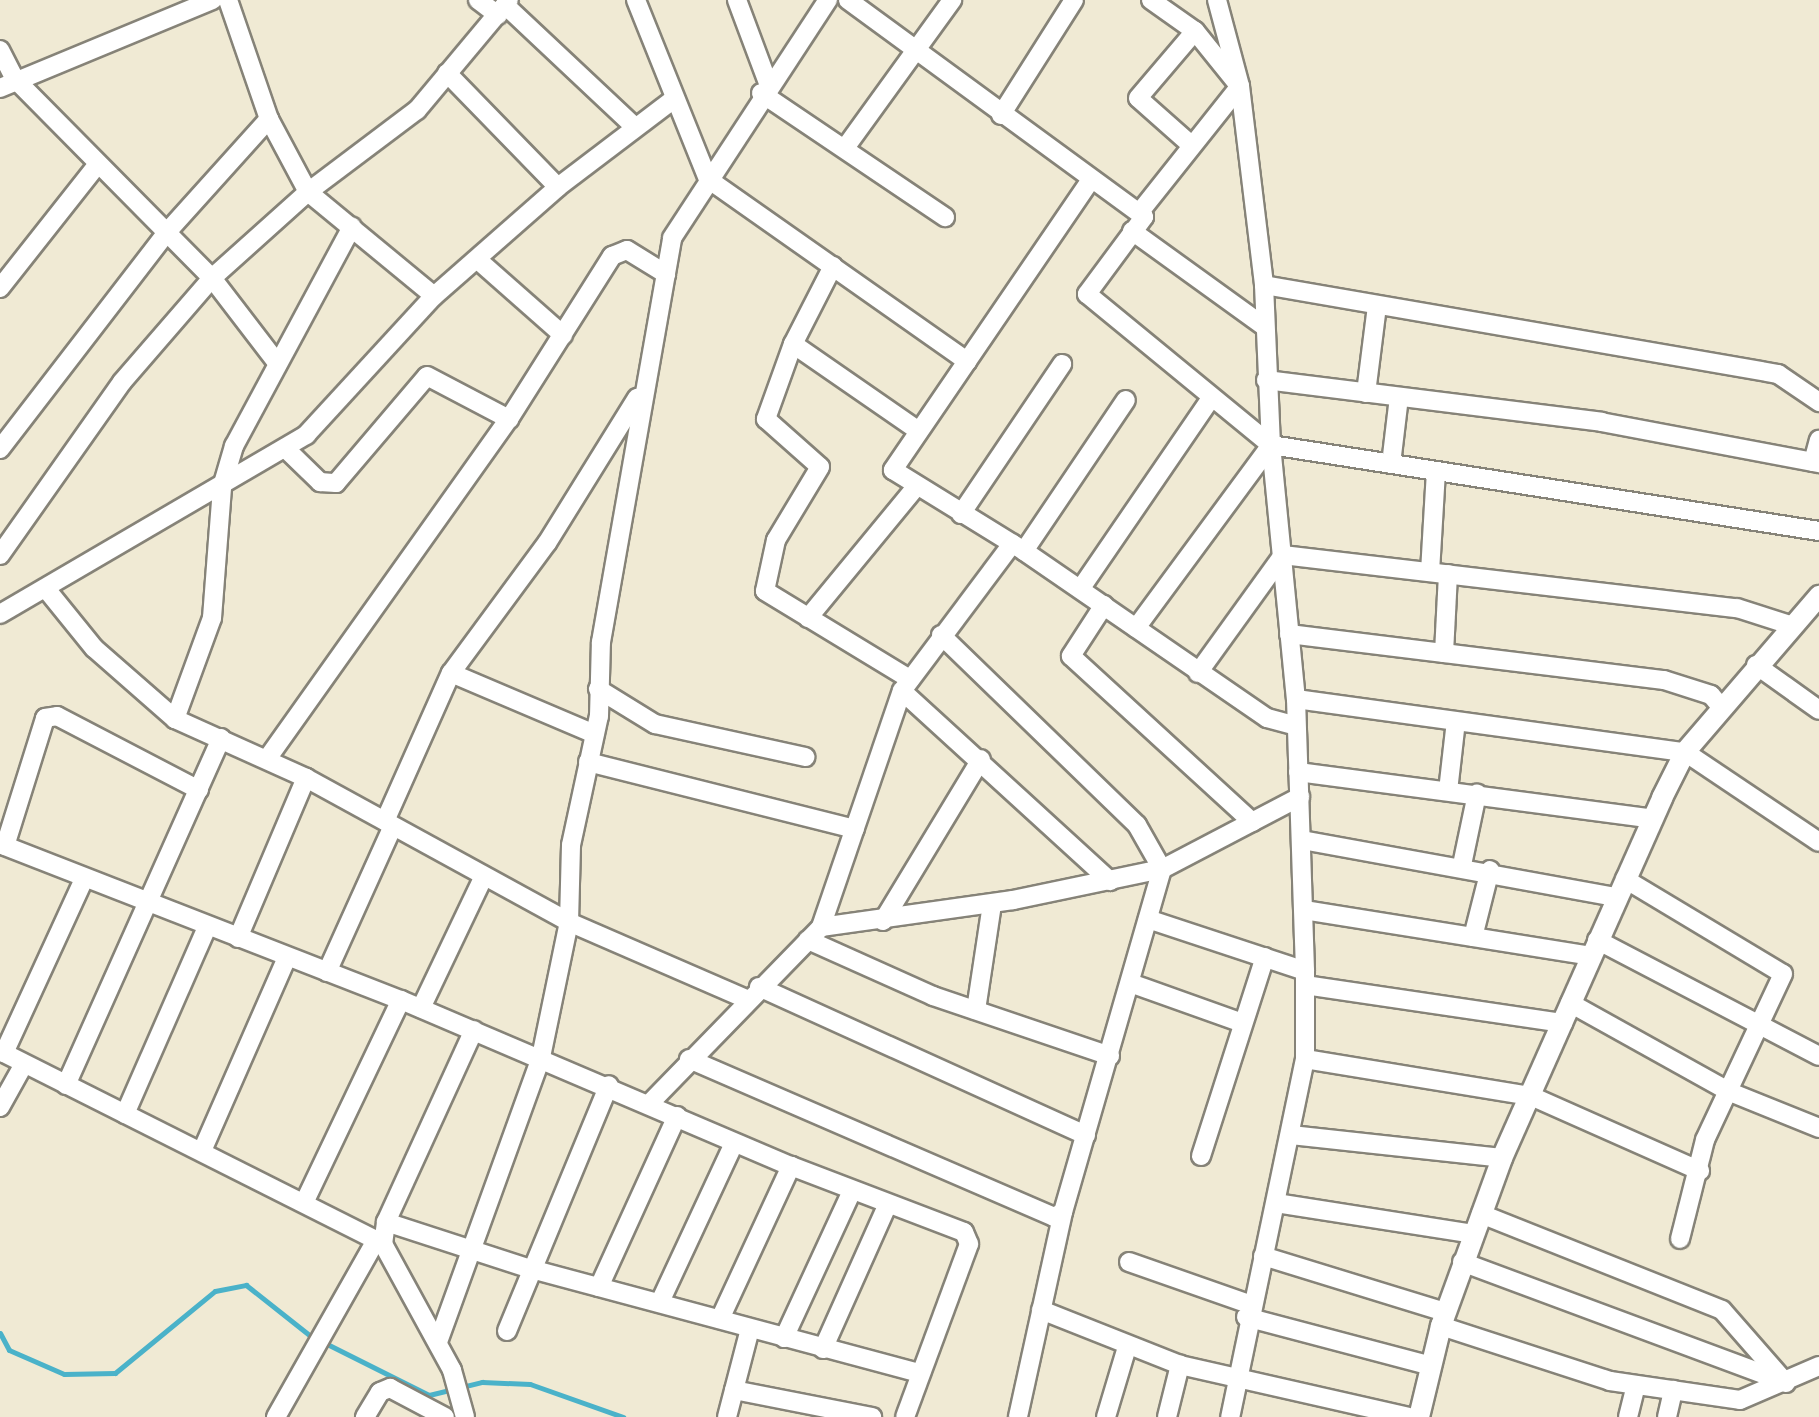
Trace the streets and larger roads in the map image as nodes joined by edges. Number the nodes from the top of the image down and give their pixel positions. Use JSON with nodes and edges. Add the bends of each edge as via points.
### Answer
{"nodes":[{"id":1,"x":212,"y":0,"type":"edge"},
{"id":2,"x":228,"y":0,"type":"edge"},
{"id":3,"x":478,"y":0,"type":"edge"},
{"id":4,"x":636,"y":0,"type":"edge"},
{"id":5,"x":737,"y":0,"type":"edge"},
{"id":6,"x":828,"y":0,"type":"edge"},
{"id":7,"x":848,"y":0,"type":"edge"},
{"id":8,"x":952,"y":0,"type":"edge"},
{"id":9,"x":1074,"y":0,"type":"edge"},
{"id":10,"x":1151,"y":0,"type":"edge"},
{"id":11,"x":1217,"y":0,"type":"edge"},
{"id":12,"x":504,"y":6,"type":"edge"},
{"id":13,"x":1195,"y":31,"type":"junction"},
{"id":14,"x":0,"y":50,"type":"edge"},
{"id":15,"x":914,"y":50,"type":"junction"},
{"id":16,"x":447,"y":74,"type":"junction"},
{"id":17,"x":7,"y":83,"type":"edge"},
{"id":18,"x":1240,"y":86,"type":"junction"},
{"id":19,"x":765,"y":88,"type":"junction"},
{"id":20,"x":674,"y":99,"type":"junction"},
{"id":21,"x":1001,"y":115,"type":"junction"},
{"id":22,"x":269,"y":119,"type":"junction"},
{"id":23,"x":635,"y":127,"type":"junction"},
{"id":24,"x":1190,"y":144,"type":"junction"},
{"id":25,"x":845,"y":148,"type":"junction"},
{"id":26,"x":96,"y":165,"type":"junction"},
{"id":27,"x":708,"y":179,"type":"junction"},
{"id":28,"x":1090,"y":181,"type":"junction"},
{"id":29,"x":558,"y":187,"type":"junction"},
{"id":30,"x":308,"y":192,"type":"junction"},
{"id":31,"x":945,"y":217,"type":"dead end"},
{"id":32,"x":1136,"y":222,"type":"junction"},
{"id":33,"x":352,"y":227,"type":"junction"},
{"id":34,"x":168,"y":231,"type":"junction"},
{"id":35,"x":478,"y":261,"type":"junction"},
{"id":36,"x":833,"y":266,"type":"junction"},
{"id":37,"x":666,"y":274,"type":"junction"},
{"id":38,"x":212,"y":278,"type":"junction"},
{"id":39,"x":1264,"y":285,"type":"junction"},
{"id":40,"x":0,"y":288,"type":"edge"},
{"id":41,"x":434,"y":296,"type":"junction"},
{"id":42,"x":1377,"y":306,"type":"junction"},
{"id":43,"x":1266,"y":328,"type":"junction"},
{"id":44,"x":563,"y":335,"type":"junction"},
{"id":45,"x":792,"y":344,"type":"junction"},
{"id":46,"x":967,"y":360,"type":"junction"},
{"id":47,"x":278,"y":364,"type":"junction"},
{"id":48,"x":1062,"y":364,"type":"dead end"},
{"id":49,"x":1266,"y":380,"type":"junction"},
{"id":50,"x":642,"y":390,"type":"junction"},
{"id":51,"x":1366,"y":393,"type":"junction"},
{"id":52,"x":1399,"y":397,"type":"junction"},
{"id":53,"x":1212,"y":398,"type":"junction"},
{"id":54,"x":1126,"y":400,"type":"dead end"},
{"id":55,"x":1819,"y":402,"type":"edge"},
{"id":56,"x":510,"y":418,"type":"junction"},
{"id":57,"x":917,"y":430,"type":"junction"},
{"id":58,"x":1819,"y":440,"type":"edge"},
{"id":59,"x":1271,"y":446,"type":"junction"},
{"id":60,"x":0,"y":448,"type":"edge"},
{"id":61,"x":285,"y":448,"type":"junction"},
{"id":62,"x":1816,"y":462,"type":"edge"},
{"id":63,"x":1390,"y":464,"type":"junction"},
{"id":64,"x":1436,"y":471,"type":"junction"},
{"id":65,"x":917,"y":486,"type":"junction"},
{"id":66,"x":222,"y":487,"type":"junction"},
{"id":67,"x":961,"y":514,"type":"junction"},
{"id":68,"x":1819,"y":532,"type":"edge"},
{"id":69,"x":1018,"y":547,"type":"junction"},
{"id":70,"x":0,"y":555,"type":"edge"},
{"id":71,"x":1283,"y":555,"type":"junction"},
{"id":72,"x":1439,"y":573,"type":"junction"},
{"id":73,"x":1081,"y":588,"type":"junction"},
{"id":74,"x":47,"y":590,"type":"junction"},
{"id":75,"x":1819,"y":596,"type":"edge"},
{"id":76,"x":1104,"y":605,"type":"junction"},
{"id":77,"x":0,"y":614,"type":"edge"},
{"id":78,"x":808,"y":618,"type":"junction"},
{"id":79,"x":1793,"y":626,"type":"junction"},
{"id":80,"x":1136,"y":628,"type":"junction"},
{"id":81,"x":1289,"y":634,"type":"junction"},
{"id":82,"x":941,"y":635,"type":"junction"},
{"id":83,"x":1444,"y":652,"type":"junction"},
{"id":84,"x":1756,"y":665,"type":"junction"},
{"id":85,"x":451,"y":673,"type":"junction"},
{"id":86,"x":1198,"y":673,"type":"junction"},
{"id":87,"x":906,"y":685,"type":"junction"},
{"id":88,"x":598,"y":689,"type":"junction"},
{"id":89,"x":1296,"y":700,"type":"junction"},
{"id":90,"x":1720,"y":707,"type":"junction"},
{"id":91,"x":1819,"y":710,"type":"edge"},
{"id":92,"x":175,"y":719,"type":"junction"},
{"id":93,"x":1456,"y":721,"type":"junction"},
{"id":94,"x":1296,"y":726,"type":"junction"},
{"id":95,"x":595,"y":734,"type":"junction"},
{"id":96,"x":221,"y":738,"type":"junction"},
{"id":97,"x":1685,"y":752,"type":"junction"},
{"id":98,"x":804,"y":758,"type":"dead end"},
{"id":99,"x":981,"y":759,"type":"junction"},
{"id":100,"x":267,"y":760,"type":"junction"},
{"id":101,"x":588,"y":762,"type":"junction"},
{"id":102,"x":1298,"y":772,"type":"junction"},
{"id":103,"x":306,"y":778,"type":"junction"},
{"id":104,"x":199,"y":790,"type":"junction"},
{"id":105,"x":1448,"y":791,"type":"junction"},
{"id":106,"x":1478,"y":794,"type":"junction"},
{"id":107,"x":1300,"y":797,"type":"junction"},
{"id":108,"x":1654,"y":818,"type":"junction"},
{"id":109,"x":1252,"y":822,"type":"junction"},
{"id":110,"x":389,"y":824,"type":"junction"},
{"id":111,"x":855,"y":829,"type":"junction"},
{"id":112,"x":1302,"y":840,"type":"junction"},
{"id":113,"x":1819,"y":842,"type":"edge"},
{"id":114,"x":2,"y":845,"type":"edge"},
{"id":115,"x":1462,"y":866,"type":"junction"},
{"id":116,"x":1162,"y":869,"type":"junction"},
{"id":117,"x":1490,"y":870,"type":"junction"},
{"id":118,"x":484,"y":876,"type":"junction"},
{"id":119,"x":84,"y":879,"type":"junction"},
{"id":120,"x":1110,"y":882,"type":"junction"},
{"id":121,"x":1620,"y":888,"type":"junction"},
{"id":122,"x":992,"y":904,"type":"junction"},
{"id":123,"x":150,"y":906,"type":"junction"},
{"id":124,"x":1304,"y":910,"type":"junction"},
{"id":125,"x":1148,"y":919,"type":"junction"},
{"id":126,"x":883,"y":921,"type":"junction"},
{"id":127,"x":569,"y":922,"type":"junction"},
{"id":128,"x":207,"y":927,"type":"junction"},
{"id":129,"x":814,"y":934,"type":"junction"},
{"id":130,"x":1473,"y":937,"type":"junction"},
{"id":131,"x":238,"y":938,"type":"junction"},
{"id":132,"x":1594,"y":948,"type":"junction"},
{"id":133,"x":287,"y":957,"type":"junction"},
{"id":134,"x":1265,"y":957,"type":"junction"},
{"id":135,"x":327,"y":972,"type":"junction"},
{"id":136,"x":1305,"y":978,"type":"junction"},
{"id":137,"x":1133,"y":984,"type":"junction"},
{"id":138,"x":753,"y":993,"type":"junction"},
{"id":139,"x":401,"y":1000,"type":"junction"},
{"id":140,"x":422,"y":1008,"type":"junction"},
{"id":141,"x":976,"y":1010,"type":"junction"},
{"id":142,"x":1566,"y":1013,"type":"junction"},
{"id":143,"x":1240,"y":1022,"type":"junction"},
{"id":144,"x":474,"y":1030,"type":"junction"},
{"id":145,"x":1761,"y":1030,"type":"junction"},
{"id":146,"x":2,"y":1052,"type":"edge"},
{"id":147,"x":1110,"y":1056,"type":"junction"},
{"id":148,"x":1819,"y":1056,"type":"edge"},
{"id":149,"x":541,"y":1057,"type":"junction"},
{"id":150,"x":1304,"y":1059,"type":"junction"},
{"id":151,"x":689,"y":1060,"type":"junction"},
{"id":152,"x":24,"y":1064,"type":"junction"},
{"id":153,"x":66,"y":1085,"type":"junction"},
{"id":154,"x":609,"y":1085,"type":"junction"},
{"id":155,"x":1730,"y":1092,"type":"junction"},
{"id":156,"x":1531,"y":1096,"type":"junction"},
{"id":157,"x":649,"y":1104,"type":"junction"},
{"id":158,"x":0,"y":1106,"type":"edge"},
{"id":159,"x":125,"y":1114,"type":"junction"},
{"id":160,"x":677,"y":1116,"type":"junction"},
{"id":161,"x":1819,"y":1128,"type":"edge"},
{"id":162,"x":1086,"y":1135,"type":"junction"},
{"id":163,"x":1291,"y":1136,"type":"junction"},
{"id":164,"x":734,"y":1142,"type":"junction"},
{"id":165,"x":202,"y":1151,"type":"junction"},
{"id":166,"x":1201,"y":1156,"type":"dead end"},
{"id":167,"x":1502,"y":1158,"type":"junction"},
{"id":168,"x":791,"y":1166,"type":"junction"},
{"id":169,"x":1700,"y":1172,"type":"junction"},
{"id":170,"x":852,"y":1190,"type":"junction"},
{"id":171,"x":304,"y":1203,"type":"junction"},
{"id":172,"x":1276,"y":1203,"type":"junction"},
{"id":173,"x":888,"y":1204,"type":"junction"},
{"id":174,"x":1063,"y":1212,"type":"junction"},
{"id":175,"x":386,"y":1222,"type":"junction"},
{"id":176,"x":1478,"y":1224,"type":"junction"},
{"id":177,"x":1680,"y":1239,"type":"dead end"},
{"id":178,"x":380,"y":1242,"type":"junction"},
{"id":179,"x":468,"y":1248,"type":"junction"},
{"id":180,"x":1263,"y":1256,"type":"junction"},
{"id":181,"x":1130,"y":1262,"type":"dead end"},
{"id":182,"x":1462,"y":1262,"type":"junction"},
{"id":183,"x":530,"y":1269,"type":"junction"},
{"id":184,"x":598,"y":1287,"type":"junction"},
{"id":185,"x":660,"y":1302,"type":"junction"},
{"id":186,"x":1042,"y":1310,"type":"junction"},
{"id":187,"x":1248,"y":1310,"type":"junction"},
{"id":188,"x":720,"y":1319,"type":"junction"},
{"id":189,"x":1443,"y":1319,"type":"junction"},
{"id":190,"x":750,"y":1329,"type":"junction"},
{"id":191,"x":508,"y":1332,"type":"dead end"},
{"id":192,"x":784,"y":1338,"type":"junction"},
{"id":193,"x":438,"y":1342,"type":"junction"},
{"id":194,"x":1127,"y":1347,"type":"junction"},
{"id":195,"x":823,"y":1349,"type":"junction"},
{"id":196,"x":1180,"y":1365,"type":"junction"},
{"id":197,"x":1431,"y":1366,"type":"junction"},
{"id":198,"x":1819,"y":1366,"type":"edge"},
{"id":199,"x":920,"y":1373,"type":"junction"},
{"id":200,"x":1238,"y":1381,"type":"junction"},
{"id":201,"x":1786,"y":1382,"type":"junction"},
{"id":202,"x":1636,"y":1385,"type":"junction"},
{"id":203,"x":734,"y":1390,"type":"junction"},
{"id":204,"x":1673,"y":1390,"type":"junction"},
{"id":205,"x":463,"y":1408,"type":"edge"},
{"id":206,"x":1750,"y":1408,"type":"edge"},
{"id":207,"x":276,"y":1417,"type":"edge"},
{"id":208,"x":366,"y":1417,"type":"edge"},
{"id":209,"x":445,"y":1417,"type":"edge"},
{"id":210,"x":727,"y":1417,"type":"edge"},
{"id":211,"x":872,"y":1417,"type":"edge"},
{"id":212,"x":905,"y":1417,"type":"edge"},
{"id":213,"x":1018,"y":1417,"type":"edge"},
{"id":214,"x":1106,"y":1417,"type":"edge"},
{"id":215,"x":1167,"y":1417,"type":"edge"},
{"id":216,"x":1230,"y":1417,"type":"edge"},
{"id":217,"x":1408,"y":1417,"type":"edge"},
{"id":218,"x":1418,"y":1417,"type":"edge"},
{"id":219,"x":1628,"y":1417,"type":"edge"},
{"id":220,"x":1666,"y":1417,"type":"edge"}],
"edges":[{"from":1,"to":17,"type":"street"},
{"from":2,"to":22,"type":"street"},
{"from":3,"to":12,"type":"street"},
{"from":4,"to":20,"type":"street"},
{"from":5,"to":19,"type":"street"},
{"from":6,"to":19,"type":"street"},
{"from":7,"to":15,"type":"street"},
{"from":8,"to":15,"type":"street"},
{"from":9,"to":21,"type":"street"},
{"from":10,"to":13,"type":"street"},
{"from":11,"to":18,"type":"street"},
{"from":12,"to":16,"type":"street"},
{"from":12,"to":23,"type":"street"},
{"from":13,"to":18,"type":"street"},
{"from":13,"to":24,"type":"street","via":[[1138,98]]},
{"from":14,"to":17,"type":"street"},
{"from":15,"to":21,"type":"street"},
{"from":15,"to":25,"type":"street"},
{"from":16,"to":29,"type":"street"},
{"from":16,"to":30,"type":"street","via":[[364,155]]},
{"from":17,"to":26,"type":"street"},
{"from":18,"to":24,"type":"street"},
{"from":18,"to":39,"type":"street"},
{"from":19,"to":25,"type":"street"},
{"from":19,"to":27,"type":"street"},
{"from":20,"to":23,"type":"street"},
{"from":20,"to":27,"type":"street"},
{"from":21,"to":28,"type":"street"},
{"from":22,"to":30,"type":"street"},
{"from":22,"to":34,"type":"street"},
{"from":23,"to":29,"type":"street"},
{"from":24,"to":32,"type":"street"},
{"from":25,"to":31,"type":"street"},
{"from":26,"to":34,"type":"street"},
{"from":26,"to":40,"type":"street"},
{"from":27,"to":36,"type":"street"},
{"from":27,"to":37,"type":"street","via":[[672,238]]},
{"from":28,"to":32,"type":"street"},
{"from":28,"to":46,"type":"street"},
{"from":29,"to":35,"type":"street"},
{"from":30,"to":33,"type":"street"},
{"from":30,"to":38,"type":"street"},
{"from":32,"to":43,"type":"street"},
{"from":32,"to":53,"type":"street","via":[[1087,294]]},
{"from":33,"to":41,"type":"street"},
{"from":33,"to":47,"type":"street"},
{"from":34,"to":38,"type":"street"},
{"from":34,"to":60,"type":"street"},
{"from":35,"to":41,"type":"street"},
{"from":35,"to":44,"type":"street"},
{"from":36,"to":45,"type":"street"},
{"from":36,"to":46,"type":"street"},
{"from":37,"to":44,"type":"street","via":[[619,250]]},
{"from":37,"to":50,"type":"street"},
{"from":38,"to":47,"type":"street"},
{"from":38,"to":70,"type":"street","via":[[122,382]]},
{"from":39,"to":42,"type":"street"},
{"from":39,"to":43,"type":"street"},
{"from":41,"to":61,"type":"street","via":[[306,435]]},
{"from":42,"to":51,"type":"street"},
{"from":42,"to":55,"type":"street","via":[[1778,374]]},
{"from":43,"to":49,"type":"street"},
{"from":44,"to":56,"type":"street"},
{"from":45,"to":57,"type":"street"},
{"from":45,"to":78,"type":"street","via":[[766,419],[817,460],[819,474],[776,540],[764,588]]},
{"from":46,"to":57,"type":"street"},
{"from":47,"to":66,"type":"street","via":[[234,446]]},
{"from":48,"to":67,"type":"street"},
{"from":49,"to":51,"type":"street"},
{"from":49,"to":59,"type":"street"},
{"from":50,"to":85,"type":"street","via":[[547,543]]},
{"from":50,"to":88,"type":"street"},
{"from":51,"to":52,"type":"street"},
{"from":52,"to":62,"type":"street","via":[[1601,422]]},
{"from":52,"to":63,"type":"street"},
{"from":53,"to":59,"type":"street"},
{"from":53,"to":73,"type":"street"},
{"from":54,"to":69,"type":"street"},
{"from":56,"to":61,"type":"street","via":[[427,376],[336,483],[320,482]]},
{"from":56,"to":100,"type":"street"},
{"from":57,"to":65,"type":"street","via":[[892,465]]},
{"from":58,"to":62,"type":"street"},
{"from":59,"to":63,"type":"street"},
{"from":59,"to":71,"type":"street"},
{"from":59,"to":80,"type":"street"},
{"from":61,"to":66,"type":"street"},
{"from":63,"to":64,"type":"street"},
{"from":64,"to":68,"type":"street"},
{"from":64,"to":72,"type":"street"},
{"from":65,"to":67,"type":"street"},
{"from":65,"to":78,"type":"street"},
{"from":66,"to":74,"type":"street"},
{"from":66,"to":92,"type":"street","via":[[212,618]]},
{"from":67,"to":69,"type":"street"},
{"from":69,"to":73,"type":"street"},
{"from":69,"to":82,"type":"street"},
{"from":71,"to":72,"type":"street"},
{"from":71,"to":81,"type":"street"},
{"from":71,"to":86,"type":"street"},
{"from":72,"to":79,"type":"street","via":[[1737,608]]},
{"from":72,"to":83,"type":"street"},
{"from":73,"to":76,"type":"street"},
{"from":74,"to":77,"type":"street"},
{"from":74,"to":92,"type":"street","via":[[94,648]]},
{"from":75,"to":79,"type":"street"},
{"from":76,"to":80,"type":"street"},
{"from":76,"to":109,"type":"street","via":[[1074,650],[1075,661]]},
{"from":78,"to":87,"type":"street"},
{"from":79,"to":84,"type":"street"},
{"from":80,"to":86,"type":"street"},
{"from":81,"to":83,"type":"street"},
{"from":81,"to":89,"type":"street"},
{"from":82,"to":87,"type":"street"},
{"from":82,"to":116,"type":"street","via":[[1137,826]]},
{"from":83,"to":90,"type":"street","via":[[1664,680],[1711,694]]},
{"from":84,"to":90,"type":"street"},
{"from":84,"to":91,"type":"street"},
{"from":85,"to":95,"type":"street"},
{"from":85,"to":110,"type":"street"},
{"from":86,"to":94,"type":"street","via":[[1268,718]]},
{"from":87,"to":99,"type":"street"},
{"from":87,"to":111,"type":"street"},
{"from":88,"to":95,"type":"street"},
{"from":88,"to":98,"type":"street","via":[[654,724]]},
{"from":89,"to":93,"type":"street"},
{"from":89,"to":94,"type":"street"},
{"from":90,"to":97,"type":"street"},
{"from":92,"to":96,"type":"street"},
{"from":93,"to":97,"type":"street"},
{"from":93,"to":105,"type":"street"},
{"from":94,"to":102,"type":"street"},
{"from":95,"to":101,"type":"street"},
{"from":96,"to":100,"type":"street"},
{"from":96,"to":104,"type":"street"},
{"from":97,"to":108,"type":"street"},
{"from":97,"to":113,"type":"street"},
{"from":99,"to":120,"type":"street"},
{"from":99,"to":126,"type":"street"},
{"from":100,"to":103,"type":"street"},
{"from":101,"to":111,"type":"street"},
{"from":101,"to":127,"type":"street","via":[[571,844]]},
{"from":102,"to":105,"type":"street"},
{"from":102,"to":107,"type":"street"},
{"from":103,"to":110,"type":"street"},
{"from":103,"to":131,"type":"street"},
{"from":104,"to":114,"type":"street","via":[[57,716],[45,718]]},
{"from":104,"to":123,"type":"street"},
{"from":105,"to":106,"type":"street"},
{"from":106,"to":108,"type":"street"},
{"from":106,"to":115,"type":"street"},
{"from":107,"to":109,"type":"street"},
{"from":107,"to":112,"type":"street"},
{"from":108,"to":121,"type":"street"},
{"from":109,"to":116,"type":"street"},
{"from":110,"to":118,"type":"street"},
{"from":110,"to":135,"type":"street"},
{"from":111,"to":129,"type":"street"},
{"from":112,"to":115,"type":"street"},
{"from":112,"to":124,"type":"street"},
{"from":114,"to":119,"type":"street"},
{"from":115,"to":117,"type":"street"},
{"from":116,"to":120,"type":"street"},
{"from":116,"to":125,"type":"street"},
{"from":117,"to":121,"type":"street"},
{"from":117,"to":130,"type":"street"},
{"from":118,"to":127,"type":"street"},
{"from":118,"to":140,"type":"street"},
{"from":119,"to":123,"type":"street"},
{"from":119,"to":146,"type":"street"},
{"from":120,"to":122,"type":"street"},
{"from":121,"to":132,"type":"street"},
{"from":121,"to":145,"type":"street","via":[[1780,968],[1784,981]]},
{"from":122,"to":126,"type":"street"},
{"from":122,"to":141,"type":"street"},
{"from":123,"to":128,"type":"street"},
{"from":123,"to":153,"type":"street"},
{"from":124,"to":130,"type":"street"},
{"from":124,"to":136,"type":"street"},
{"from":125,"to":134,"type":"street"},
{"from":125,"to":137,"type":"street"},
{"from":126,"to":129,"type":"street"},
{"from":127,"to":138,"type":"street"},
{"from":127,"to":149,"type":"street"},
{"from":128,"to":131,"type":"street"},
{"from":128,"to":159,"type":"street"},
{"from":129,"to":138,"type":"street"},
{"from":129,"to":141,"type":"street"},
{"from":130,"to":132,"type":"street"},
{"from":131,"to":133,"type":"street"},
{"from":132,"to":142,"type":"street"},
{"from":132,"to":145,"type":"street"},
{"from":133,"to":135,"type":"street"},
{"from":133,"to":165,"type":"street"},
{"from":134,"to":136,"type":"street"},
{"from":134,"to":143,"type":"street"},
{"from":135,"to":139,"type":"street"},
{"from":136,"to":142,"type":"street"},
{"from":136,"to":150,"type":"street"},
{"from":137,"to":143,"type":"street"},
{"from":137,"to":147,"type":"street"},
{"from":138,"to":151,"type":"street"},
{"from":138,"to":162,"type":"street"},
{"from":139,"to":140,"type":"street"},
{"from":139,"to":171,"type":"street"},
{"from":140,"to":144,"type":"street"},
{"from":141,"to":147,"type":"street"},
{"from":142,"to":155,"type":"street"},
{"from":142,"to":156,"type":"street"},
{"from":143,"to":166,"type":"street"},
{"from":144,"to":149,"type":"street"},
{"from":144,"to":175,"type":"street"},
{"from":145,"to":148,"type":"street"},
{"from":145,"to":155,"type":"street"},
{"from":146,"to":152,"type":"street"},
{"from":147,"to":162,"type":"street"},
{"from":149,"to":154,"type":"street"},
{"from":149,"to":179,"type":"street"},
{"from":150,"to":156,"type":"street"},
{"from":150,"to":163,"type":"street"},
{"from":151,"to":157,"type":"street"},
{"from":151,"to":174,"type":"street","via":[[1054,1217]]},
{"from":152,"to":153,"type":"street"},
{"from":152,"to":158,"type":"street"},
{"from":153,"to":159,"type":"street"},
{"from":154,"to":157,"type":"street"},
{"from":154,"to":183,"type":"street"},
{"from":155,"to":161,"type":"street"},
{"from":155,"to":169,"type":"street","via":[[1698,1158]]},
{"from":156,"to":167,"type":"street"},
{"from":156,"to":169,"type":"street"},
{"from":157,"to":160,"type":"street"},
{"from":159,"to":165,"type":"street"},
{"from":160,"to":164,"type":"street"},
{"from":160,"to":184,"type":"street"},
{"from":162,"to":174,"type":"street"},
{"from":163,"to":167,"type":"street"},
{"from":163,"to":172,"type":"street"},
{"from":164,"to":168,"type":"street"},
{"from":164,"to":185,"type":"street"},
{"from":165,"to":171,"type":"street"},
{"from":167,"to":176,"type":"street"},
{"from":168,"to":170,"type":"street"},
{"from":168,"to":188,"type":"street"},
{"from":169,"to":177,"type":"street"},
{"from":170,"to":173,"type":"street"},
{"from":170,"to":192,"type":"street"},
{"from":171,"to":178,"type":"street"},
{"from":172,"to":176,"type":"street"},
{"from":172,"to":180,"type":"street"},
{"from":173,"to":195,"type":"street"},
{"from":173,"to":199,"type":"street","via":[[969,1237]]},
{"from":174,"to":186,"type":"street"},
{"from":175,"to":178,"type":"street"},
{"from":175,"to":179,"type":"street"},
{"from":176,"to":182,"type":"street"},
{"from":176,"to":201,"type":"street","via":[[1722,1310]]},
{"from":178,"to":193,"type":"street"},
{"from":178,"to":207,"type":"street"},
{"from":179,"to":183,"type":"street"},
{"from":179,"to":193,"type":"street"},
{"from":180,"to":187,"type":"street"},
{"from":180,"to":189,"type":"street"},
{"from":181,"to":187,"type":"street"},
{"from":182,"to":189,"type":"street"},
{"from":182,"to":201,"type":"street"},
{"from":183,"to":184,"type":"street"},
{"from":183,"to":191,"type":"street"},
{"from":184,"to":185,"type":"street"},
{"from":185,"to":188,"type":"street"},
{"from":186,"to":194,"type":"street"},
{"from":186,"to":213,"type":"street"},
{"from":187,"to":197,"type":"street"},
{"from":187,"to":200,"type":"street"},
{"from":188,"to":190,"type":"street"},
{"from":189,"to":197,"type":"street"},
{"from":189,"to":202,"type":"street"},
{"from":190,"to":192,"type":"street"},
{"from":190,"to":203,"type":"street"},
{"from":192,"to":195,"type":"street"},
{"from":193,"to":205,"type":"street"},
{"from":194,"to":196,"type":"street"},
{"from":194,"to":214,"type":"street"},
{"from":195,"to":199,"type":"street"},
{"from":196,"to":200,"type":"street"},
{"from":196,"to":215,"type":"street"},
{"from":197,"to":218,"type":"street"},
{"from":198,"to":201,"type":"street"},
{"from":199,"to":212,"type":"street"},
{"from":200,"to":216,"type":"street"},
{"from":200,"to":217,"type":"street"},
{"from":201,"to":206,"type":"street"},
{"from":202,"to":204,"type":"street"},
{"from":202,"to":219,"type":"street"},
{"from":203,"to":210,"type":"street"},
{"from":203,"to":211,"type":"street"},
{"from":204,"to":206,"type":"street"},
{"from":204,"to":220,"type":"street"},
{"from":208,"to":209,"type":"street","via":[[380,1392],[390,1388]]}]}
